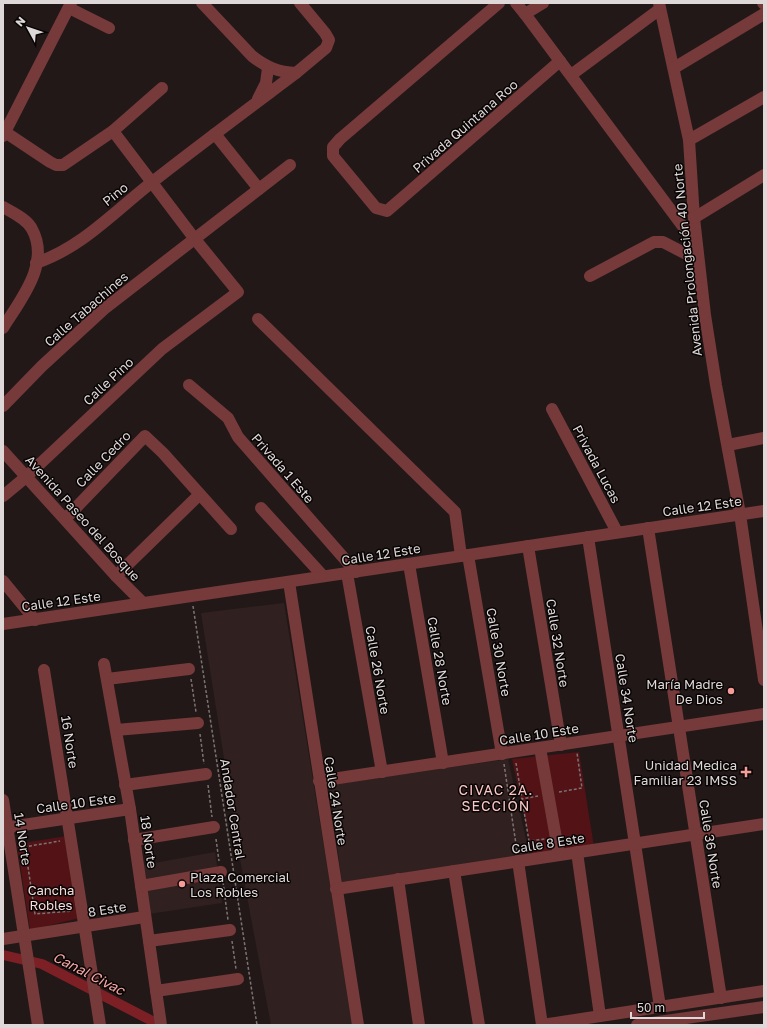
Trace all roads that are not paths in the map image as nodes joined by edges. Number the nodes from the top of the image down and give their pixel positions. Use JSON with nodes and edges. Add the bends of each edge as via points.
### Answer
{"nodes":[{"id":1,"x":202,"y":3,"type":"edge"},
{"id":2,"x":300,"y":3,"type":"edge"},
{"id":3,"x":499,"y":3,"type":"edge"},
{"id":4,"x":516,"y":3,"type":"edge"},
{"id":5,"x":543,"y":3,"type":"edge"},
{"id":6,"x":70,"y":6,"type":"edge"},
{"id":7,"x":659,"y":6,"type":"edge"},
{"id":8,"x":525,"y":14,"type":"junction"},
{"id":9,"x":764,"y":14,"type":"edge"},
{"id":10,"x":109,"y":28,"type":"dead end"},
{"id":11,"x":560,"y":61,"type":"junction"},
{"id":12,"x":268,"y":68,"type":"junction"},
{"id":13,"x":674,"y":68,"type":"junction"},
{"id":14,"x":296,"y":73,"type":"junction"},
{"id":15,"x":571,"y":75,"type":"junction"},
{"id":16,"x":162,"y":88,"type":"dead end"},
{"id":17,"x":764,"y":97,"type":"edge"},
{"id":18,"x":255,"y":104,"type":"junction"},
{"id":19,"x":113,"y":132,"type":"junction"},
{"id":20,"x":4,"y":134,"type":"edge"},
{"id":21,"x":215,"y":134,"type":"junction"},
{"id":22,"x":688,"y":140,"type":"junction"},
{"id":23,"x":290,"y":165,"type":"dead end"},
{"id":24,"x":764,"y":176,"type":"edge"},
{"id":25,"x":151,"y":183,"type":"junction"},
{"id":26,"x":259,"y":189,"type":"junction"},
{"id":27,"x":3,"y":207,"type":"edge"},
{"id":28,"x":694,"y":218,"type":"junction"},
{"id":29,"x":194,"y":238,"type":"junction"},
{"id":30,"x":697,"y":245,"type":"junction"},
{"id":31,"x":698,"y":260,"type":"junction"},
{"id":32,"x":36,"y":263,"type":"junction"},
{"id":33,"x":590,"y":276,"type":"dead end"},
{"id":34,"x":258,"y":319,"type":"dead end"},
{"id":35,"x":3,"y":328,"type":"edge"},
{"id":36,"x":190,"y":385,"type":"dead end"},
{"id":37,"x":3,"y":406,"type":"edge"},
{"id":38,"x":552,"y":409,"type":"dead end"},
{"id":39,"x":764,"y":438,"type":"edge"},
{"id":40,"x":728,"y":445,"type":"junction"},
{"id":41,"x":3,"y":451,"type":"edge"},
{"id":42,"x":26,"y":477,"type":"junction"},
{"id":43,"x":199,"y":494,"type":"junction"},
{"id":44,"x":3,"y":496,"type":"edge"},
{"id":45,"x":261,"y":508,"type":"dead end"},
{"id":46,"x":764,"y":511,"type":"edge"},
{"id":47,"x":740,"y":514,"type":"junction"},
{"id":48,"x":65,"y":519,"type":"junction"},
{"id":49,"x":648,"y":528,"type":"junction"},
{"id":50,"x":231,"y":529,"type":"dead end"},
{"id":51,"x":617,"y":532,"type":"junction"},
{"id":52,"x":588,"y":537,"type":"junction"},
{"id":53,"x":528,"y":546,"type":"junction"},
{"id":54,"x":464,"y":555,"type":"junction"},
{"id":55,"x":409,"y":564,"type":"junction"},
{"id":56,"x":352,"y":572,"type":"junction"},
{"id":57,"x":116,"y":576,"type":"junction"},
{"id":58,"x":323,"y":576,"type":"junction"},
{"id":59,"x":3,"y":581,"type":"edge"},
{"id":60,"x":289,"y":582,"type":"junction"},
{"id":61,"x":143,"y":603,"type":"junction"},
{"id":62,"x":35,"y":620,"type":"junction"},
{"id":63,"x":3,"y":624,"type":"edge"},
{"id":64,"x":762,"y":646,"type":"edge"},
{"id":65,"x":104,"y":664,"type":"dead end"},
{"id":66,"x":189,"y":668,"type":"dead end"},
{"id":67,"x":44,"y":670,"type":"dead end"},
{"id":68,"x":107,"y":679,"type":"junction"},
{"id":69,"x":764,"y":680,"type":"edge"},
{"id":70,"x":764,"y":714,"type":"edge"},
{"id":71,"x":198,"y":723,"type":"dead end"},
{"id":72,"x":679,"y":727,"type":"junction"},
{"id":73,"x":116,"y":730,"type":"junction"},
{"id":74,"x":619,"y":736,"type":"junction"},
{"id":75,"x":561,"y":745,"type":"junction"},
{"id":76,"x":540,"y":748,"type":"junction"},
{"id":77,"x":502,"y":754,"type":"junction"},
{"id":78,"x":443,"y":763,"type":"junction"},
{"id":79,"x":382,"y":772,"type":"junction"},
{"id":80,"x":206,"y":774,"type":"dead end"},
{"id":81,"x":319,"y":782,"type":"junction"},
{"id":82,"x":125,"y":785,"type":"junction"},
{"id":83,"x":3,"y":800,"type":"edge"},
{"id":84,"x":130,"y":809,"type":"junction"},
{"id":85,"x":67,"y":818,"type":"junction"},
{"id":86,"x":764,"y":824,"type":"edge"},
{"id":87,"x":214,"y":827,"type":"dead end"},
{"id":88,"x":5,"y":828,"type":"edge"},
{"id":89,"x":696,"y":834,"type":"junction"},
{"id":90,"x":134,"y":840,"type":"junction"},
{"id":91,"x":635,"y":844,"type":"junction"},
{"id":92,"x":578,"y":852,"type":"junction"},
{"id":93,"x":559,"y":855,"type":"junction"},
{"id":94,"x":518,"y":861,"type":"junction"},
{"id":95,"x":454,"y":871,"type":"junction"},
{"id":96,"x":221,"y":872,"type":"dead end"},
{"id":97,"x":398,"y":879,"type":"junction"},
{"id":98,"x":141,"y":886,"type":"junction"},
{"id":99,"x":336,"y":889,"type":"junction"},
{"id":100,"x":144,"y":917,"type":"junction"},
{"id":101,"x":84,"y":926,"type":"junction"},
{"id":102,"x":230,"y":930,"type":"dead end"},
{"id":103,"x":24,"y":936,"type":"junction"},
{"id":104,"x":3,"y":939,"type":"edge"},
{"id":105,"x":149,"y":941,"type":"junction"},
{"id":106,"x":238,"y":979,"type":"dead end"},
{"id":107,"x":156,"y":991,"type":"junction"},
{"id":108,"x":764,"y":991,"type":"edge"},
{"id":109,"x":721,"y":998,"type":"junction"},
{"id":110,"x":660,"y":1007,"type":"junction"},
{"id":111,"x":764,"y":1007,"type":"edge"},
{"id":112,"x":722,"y":1013,"type":"junction"},
{"id":113,"x":600,"y":1016,"type":"junction"},
{"id":114,"x":161,"y":1021,"type":"edge"},
{"id":115,"x":664,"y":1023,"type":"edge"},
{"id":116,"x":38,"y":1025,"type":"edge"},
{"id":117,"x":100,"y":1025,"type":"edge"},
{"id":118,"x":358,"y":1025,"type":"edge"},
{"id":119,"x":419,"y":1025,"type":"edge"},
{"id":120,"x":479,"y":1025,"type":"edge"},
{"id":121,"x":542,"y":1025,"type":"edge"},
{"id":122,"x":637,"y":1025,"type":"edge"},
{"id":123,"x":724,"y":1025,"type":"edge"}],
"edges":[{"from":1,"to":12,"type":"street","via":[[252,56]]},
{"from":2,"to":14,"type":"street","name":"Pino","via":[[329,40],[326,48]]},
{"from":3,"to":11,"type":"street","name":"Privada Quintana Roo","via":[[333,147],[333,156],[376,208],[387,211]]},
{"from":4,"to":8,"type":"street"},
{"from":5,"to":8,"type":"street"},
{"from":6,"to":10,"type":"street"},
{"from":6,"to":20,"type":"street"},
{"from":7,"to":13,"type":"street","name":"Avenida Prolongación 40 Norte"},
{"from":7,"to":15,"type":"street"},
{"from":8,"to":11,"type":"street"},
{"from":9,"to":13,"type":"street"},
{"from":11,"to":15,"type":"street"},
{"from":12,"to":14,"type":"street"},
{"from":12,"to":18,"type":"street","via":[[266,83]]},
{"from":13,"to":22,"type":"street","name":"Avenida Prolongación 40 Norte"},
{"from":14,"to":18,"type":"street","name":"Pino"},
{"from":15,"to":30,"type":"street"},
{"from":16,"to":19,"type":"street"},
{"from":17,"to":22,"type":"street"},
{"from":18,"to":21,"type":"street","name":"Pino"},
{"from":19,"to":20,"type":"street","via":[[63,165],[56,165]]},
{"from":19,"to":25,"type":"street"},
{"from":21,"to":25,"type":"street","name":"Pino"},
{"from":21,"to":26,"type":"street"},
{"from":22,"to":28,"type":"street","name":"Avenida Prolongación 40 Norte"},
{"from":23,"to":26,"type":"street","name":"Calle Tabachines"},
{"from":24,"to":28,"type":"street"},
{"from":25,"to":29,"type":"street"},
{"from":25,"to":32,"type":"street","name":"Pino","via":[[72,247],[53,258]]},
{"from":26,"to":29,"type":"street","name":"Calle Tabachines"},
{"from":27,"to":32,"type":"street","via":[[20,217],[32,229],[38,245]]},
{"from":28,"to":30,"type":"street","name":"Avenida Prolongación 40 Norte"},
{"from":29,"to":37,"type":"street","name":"Calle Tabachines","via":[[104,309]]},
{"from":29,"to":42,"type":"street","name":"Calle Pino","via":[[238,292],[162,349]]},
{"from":30,"to":31,"type":"street","name":"Avenida Prolongación 40 Norte"},
{"from":31,"to":33,"type":"street","via":[[663,242],[654,242]]},
{"from":31,"to":40,"type":"street","name":"Avenida Prolongación 40 Norte","via":[[716,385]]},
{"from":32,"to":35,"type":"street","via":[[33,281]]},
{"from":34,"to":54,"type":"street","name":"Calle 30 Norte","via":[[455,512]]},
{"from":36,"to":56,"type":"street","name":"Privada 1 Este","via":[[228,418],[238,438]]},
{"from":38,"to":51,"type":"street","name":"Privada Lucas"},
{"from":39,"to":40,"type":"street"},
{"from":40,"to":47,"type":"street","name":"Avenida Prolongación 40 Norte"},
{"from":41,"to":42,"type":"street","name":"Avenida Paseo del Bosque"},
{"from":42,"to":44,"type":"street","name":"Calle Pino"},
{"from":42,"to":48,"type":"street","name":"Avenida Paseo del Bosque"},
{"from":43,"to":48,"type":"street","name":"Calle Cedro","via":[[145,436]]},
{"from":43,"to":50,"type":"street"},
{"from":43,"to":57,"type":"street"},
{"from":45,"to":58,"type":"street"},
{"from":46,"to":47,"type":"street","name":"Calle 12 Este"},
{"from":47,"to":49,"type":"street","name":"Calle 12 Este"},
{"from":47,"to":64,"type":"street","name":"Avenida Prolongación 40 Norte"},
{"from":48,"to":57,"type":"street","name":"Avenida Paseo del Bosque"},
{"from":49,"to":51,"type":"street","name":"Calle 12 Este"},
{"from":49,"to":72,"type":"street","name":"Calle 36 Norte"},
{"from":51,"to":52,"type":"street","name":"Calle 12 Este"},
{"from":52,"to":53,"type":"street","name":"Calle 12 Este"},
{"from":52,"to":74,"type":"street","name":"Calle 34 Norte"},
{"from":53,"to":54,"type":"street","name":"Calle 12 Este"},
{"from":53,"to":75,"type":"street","name":"Calle 32 Norte"},
{"from":54,"to":55,"type":"street","name":"Calle 12 Este"},
{"from":54,"to":77,"type":"street","name":"Calle 30 Norte"},
{"from":55,"to":56,"type":"street","name":"Calle 12 Este"},
{"from":55,"to":78,"type":"street","name":"Calle 28 Norte"},
{"from":56,"to":58,"type":"street","name":"Calle 12 Este"},
{"from":56,"to":79,"type":"street","name":"Calle 26 Norte"},
{"from":57,"to":61,"type":"street","name":"Avenida Paseo del Bosque"},
{"from":58,"to":60,"type":"street","name":"Calle 12 Este"},
{"from":59,"to":62,"type":"street"},
{"from":60,"to":61,"type":"street","name":"Calle 12 Este"},
{"from":60,"to":81,"type":"street","name":"Calle 24 Norte"},
{"from":61,"to":62,"type":"street","name":"Calle 12 Este"},
{"from":62,"to":63,"type":"street","name":"Calle 12 Este"},
{"from":64,"to":69,"type":"street","name":"Avenida Prolongación 40 Norte"},
{"from":65,"to":68,"type":"street","name":"18 Norte"},
{"from":66,"to":68,"type":"street"},
{"from":67,"to":85,"type":"street","name":"16 Norte"},
{"from":68,"to":73,"type":"street","name":"18 Norte"},
{"from":70,"to":72,"type":"street","name":"Calle 10 Este"},
{"from":71,"to":73,"type":"street"},
{"from":72,"to":74,"type":"street","name":"Calle 10 Este"},
{"from":72,"to":89,"type":"street","name":"Calle 36 Norte"},
{"from":73,"to":82,"type":"street","name":"18 Norte"},
{"from":74,"to":75,"type":"street","name":"Calle 10 Este"},
{"from":74,"to":91,"type":"street","name":"Calle 34 Norte"},
{"from":75,"to":76,"type":"street","name":"Calle 10 Este"},
{"from":76,"to":77,"type":"street","name":"Calle 10 Este"},
{"from":76,"to":93,"type":"street"},
{"from":77,"to":78,"type":"street","name":"Calle 10 Este"},
{"from":78,"to":79,"type":"street","name":"Calle 10 Este"},
{"from":79,"to":81,"type":"street","name":"Calle 10 Este"},
{"from":80,"to":82,"type":"street"},
{"from":81,"to":99,"type":"street","name":"Calle 24 Norte"},
{"from":82,"to":84,"type":"street","name":"18 Norte"},
{"from":83,"to":88,"type":"street","name":"14 Norte"},
{"from":84,"to":85,"type":"street","name":"Calle 10 Este"},
{"from":84,"to":90,"type":"street","name":"18 Norte"},
{"from":85,"to":88,"type":"street","name":"Calle 10 Este"},
{"from":85,"to":101,"type":"street","name":"16 Norte"},
{"from":86,"to":89,"type":"street","name":"Calle 8 Este"},
{"from":87,"to":90,"type":"street"},
{"from":88,"to":103,"type":"street","name":"14 Norte"},
{"from":89,"to":91,"type":"street","name":"Calle 8 Este"},
{"from":89,"to":109,"type":"street","name":"Calle 36 Norte"},
{"from":90,"to":98,"type":"street","name":"18 Norte"},
{"from":91,"to":92,"type":"street","name":"Calle 8 Este"},
{"from":91,"to":110,"type":"street","name":"Calle 34 Norte"},
{"from":92,"to":93,"type":"street","name":"Calle 8 Este"},
{"from":92,"to":113,"type":"street"},
{"from":93,"to":94,"type":"street","name":"Calle 8 Este"},
{"from":94,"to":95,"type":"street","name":"Calle 8 Este"},
{"from":94,"to":121,"type":"street"},
{"from":95,"to":97,"type":"street","name":"Calle 8 Este"},
{"from":95,"to":120,"type":"street"},
{"from":96,"to":98,"type":"street"},
{"from":97,"to":99,"type":"street","name":"Calle 8 Este"},
{"from":97,"to":119,"type":"street"},
{"from":98,"to":100,"type":"street","name":"18 Norte"},
{"from":99,"to":118,"type":"street","name":"Calle 24 Norte"},
{"from":100,"to":101,"type":"street","name":"8 Este"},
{"from":100,"to":105,"type":"street","name":"18 Norte"},
{"from":101,"to":103,"type":"street","name":"8 Este"},
{"from":101,"to":117,"type":"street"},
{"from":102,"to":105,"type":"street"},
{"from":103,"to":104,"type":"street","name":"8 Este"},
{"from":103,"to":116,"type":"street","name":"14 Norte"},
{"from":105,"to":107,"type":"street","name":"18 Norte"},
{"from":106,"to":107,"type":"street"},
{"from":107,"to":114,"type":"street","name":"18 Norte"},
{"from":108,"to":109,"type":"street"},
{"from":109,"to":110,"type":"street"},
{"from":110,"to":113,"type":"street"},
{"from":111,"to":112,"type":"street"},
{"from":112,"to":115,"type":"street"},
{"from":112,"to":123,"type":"street"},
{"from":113,"to":121,"type":"street"},
{"from":115,"to":122,"type":"street"}]}
